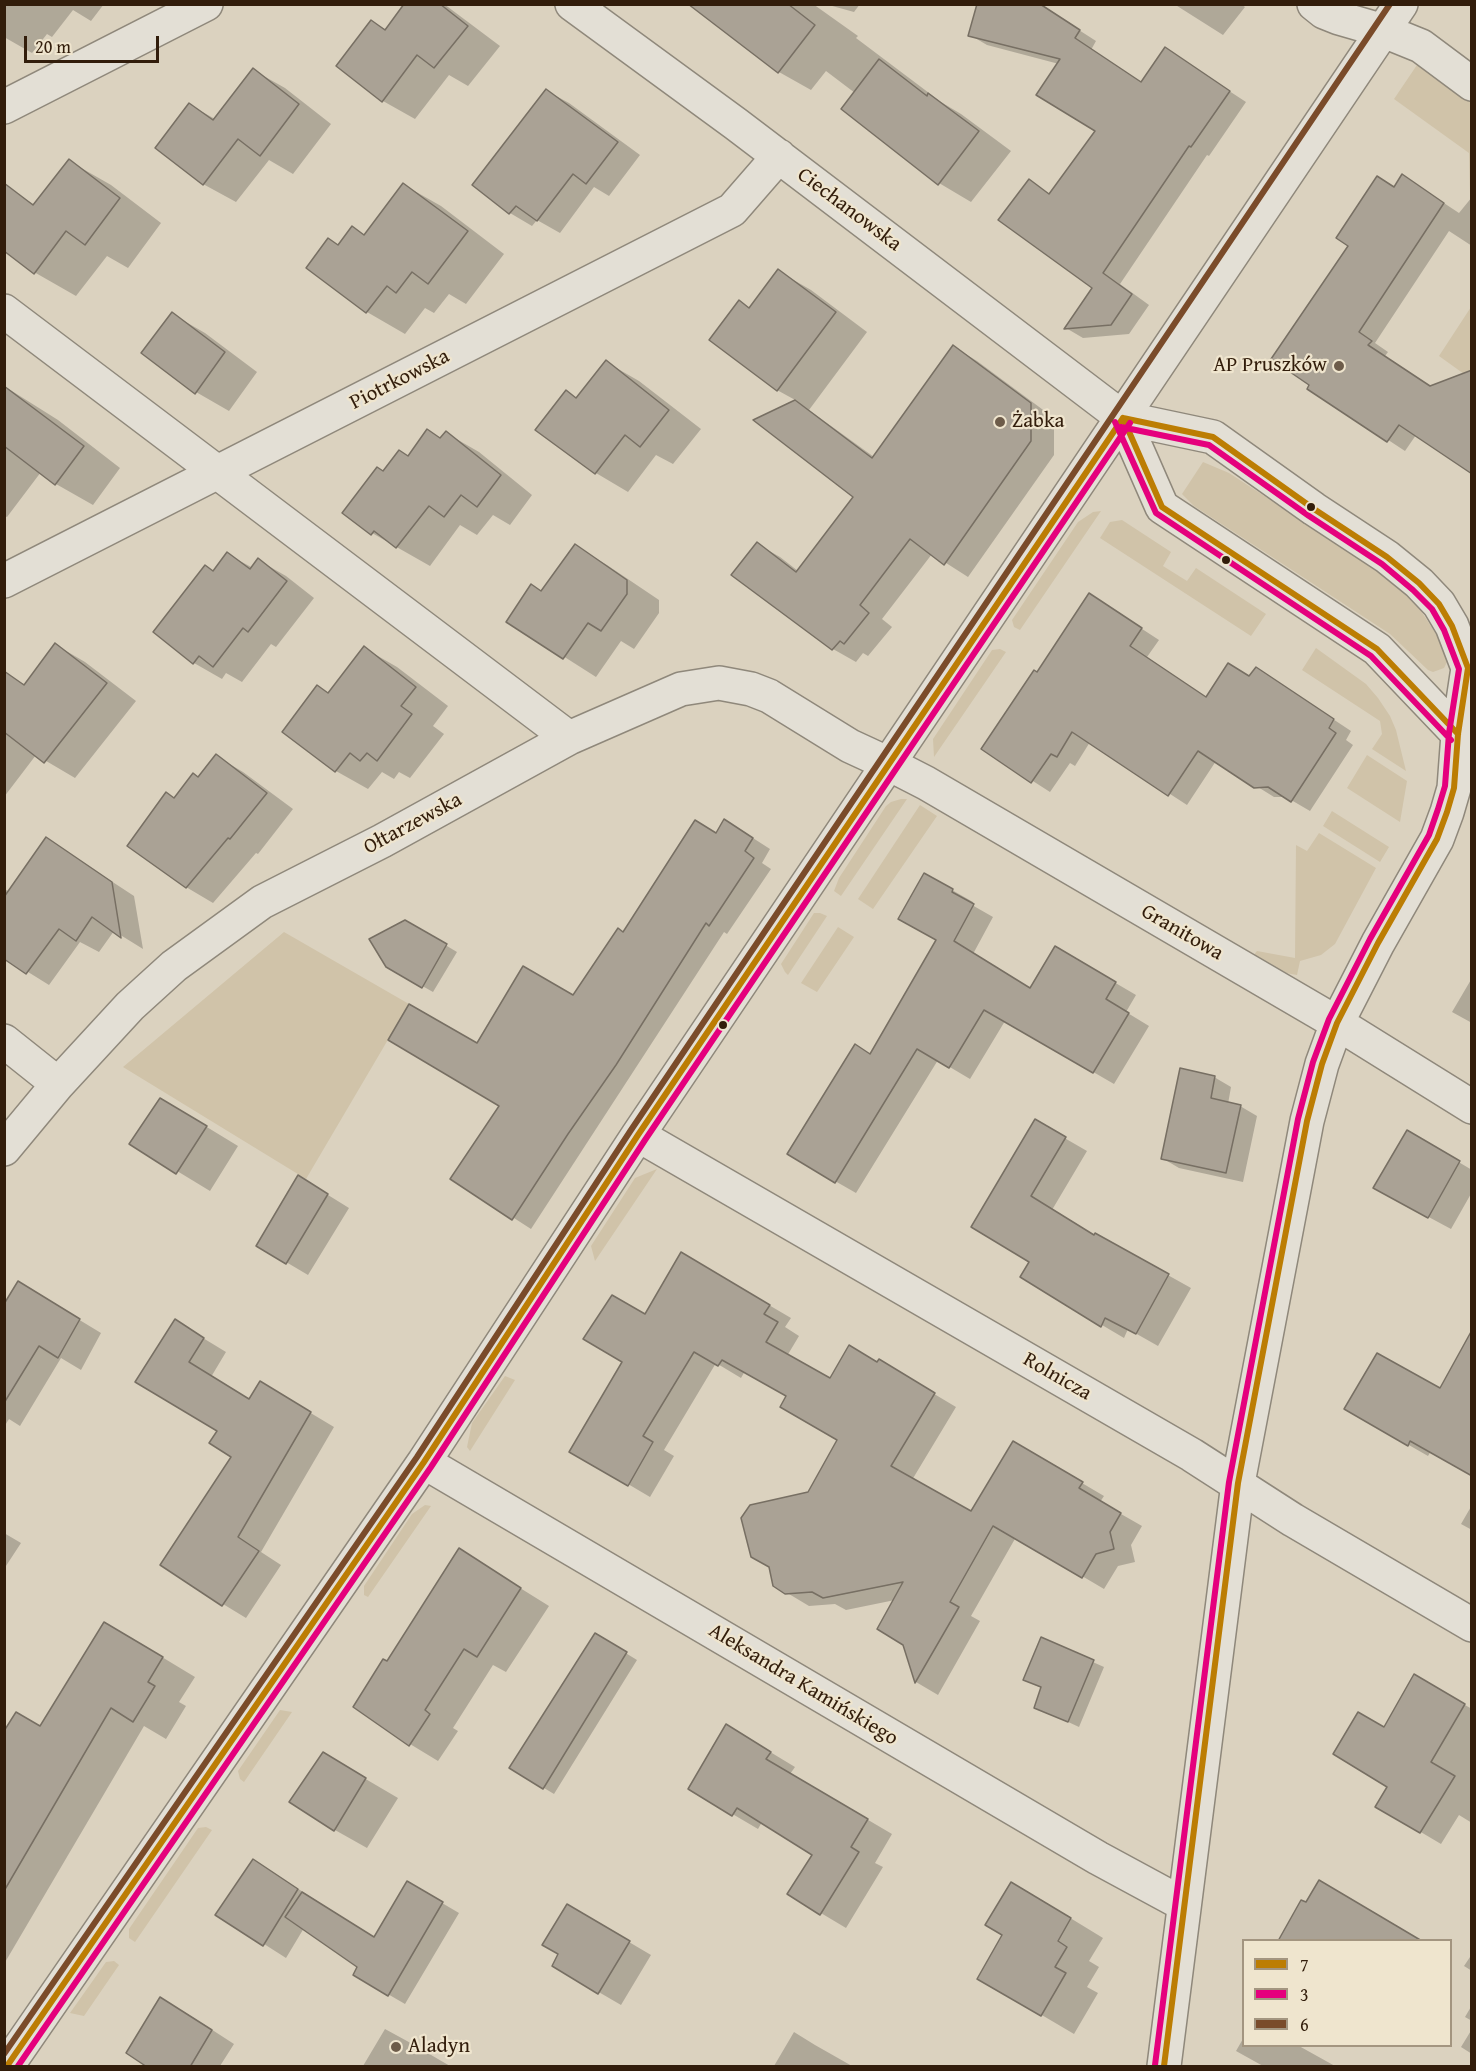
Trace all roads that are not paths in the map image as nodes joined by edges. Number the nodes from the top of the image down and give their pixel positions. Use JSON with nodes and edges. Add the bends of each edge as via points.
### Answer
{"nodes":[{"id":1,"x":206,"y":4,"type":"edge"},
{"id":2,"x":572,"y":4,"type":"edge"},
{"id":3,"x":1314,"y":4,"type":"edge"},
{"id":4,"x":1392,"y":18,"type":"edge"},
{"id":5,"x":1472,"y":84,"type":"edge"},
{"id":6,"x":4,"y":107,"type":"edge"},
{"id":7,"x":778,"y":156,"type":"junction"},
{"id":8,"x":4,"y":311,"type":"edge"},
{"id":9,"x":1124,"y":418,"type":"junction"},
{"id":10,"x":219,"y":472,"type":"junction"},
{"id":11,"x":4,"y":581,"type":"edge"},
{"id":12,"x":1465,"y":735,"type":"edge"},
{"id":13,"x":569,"y":738,"type":"junction"},
{"id":14,"x":889,"y":764,"type":"junction"},
{"id":15,"x":1337,"y":1023,"type":"junction"},
{"id":16,"x":4,"y":1041,"type":"edge"},
{"id":17,"x":58,"y":1084,"type":"junction"},
{"id":18,"x":1472,"y":1107,"type":"edge"},
{"id":19,"x":638,"y":1135,"type":"junction"},
{"id":20,"x":4,"y":1149,"type":"edge"},
{"id":21,"x":424,"y":1462,"type":"junction"},
{"id":22,"x":1238,"y":1483,"type":"junction"},
{"id":23,"x":1472,"y":1625,"type":"edge"},
{"id":24,"x":1184,"y":1904,"type":"junction"},
{"id":25,"x":8,"y":2063,"type":"edge"},
{"id":26,"x":1164,"y":2067,"type":"edge"}],
"edges":[{"from":1,"to":6,"type":"street"},
{"from":2,"to":7,"type":"street","name":"Ciechanowska"},
{"from":3,"to":4,"type":"street","via":[[1339,18]]},
{"from":4,"to":5,"type":"street","via":[[1421,46]]},
{"from":4,"to":9,"type":"street"},
{"from":7,"to":9,"type":"street","name":"Ciechanowska"},
{"from":7,"to":10,"type":"street","name":"Piotrkowska","via":[[732,210]]},
{"from":8,"to":10,"type":"street"},
{"from":9,"to":12,"type":"street","name":"Ciechanowska","via":[[1162,507],[1377,649]]},
{"from":9,"to":12,"type":"street","name":"Ciechanowska","via":[[1213,437],[1419,583],[1439,603],[1468,668]]},
{"from":9,"to":14,"type":"street"},
{"from":10,"to":11,"type":"street","name":"Piotrkowska"},
{"from":10,"to":13,"type":"street"},
{"from":12,"to":15,"type":"street","via":[[1454,788],[1437,839]]},
{"from":13,"to":14,"type":"street","name":"Ołtarzewska","via":[[681,689],[719,683],[769,696],[850,746]]},
{"from":13,"to":17,"type":"street","name":"Ołtarzewska","via":[[254,908],[174,966],[130,1006]]},
{"from":14,"to":15,"type":"street","name":"Granitowa"},
{"from":14,"to":19,"type":"street"},
{"from":15,"to":18,"type":"street","name":"Granitowa"},
{"from":15,"to":22,"type":"street","via":[[1307,1121]]},
{"from":16,"to":17,"type":"street"},
{"from":17,"to":20,"type":"street","name":"Ołtarzewska"},
{"from":19,"to":21,"type":"street"},
{"from":19,"to":22,"type":"street","name":"Rolnicza"},
{"from":21,"to":24,"type":"street","name":"Aleksandra Kamińskiego","via":[[1098,1858]]},
{"from":21,"to":25,"type":"street"},
{"from":22,"to":23,"type":"street","name":"Rolnicza","via":[[1293,1520]]},
{"from":22,"to":24,"type":"street"},
{"from":24,"to":26,"type":"street"}]}
